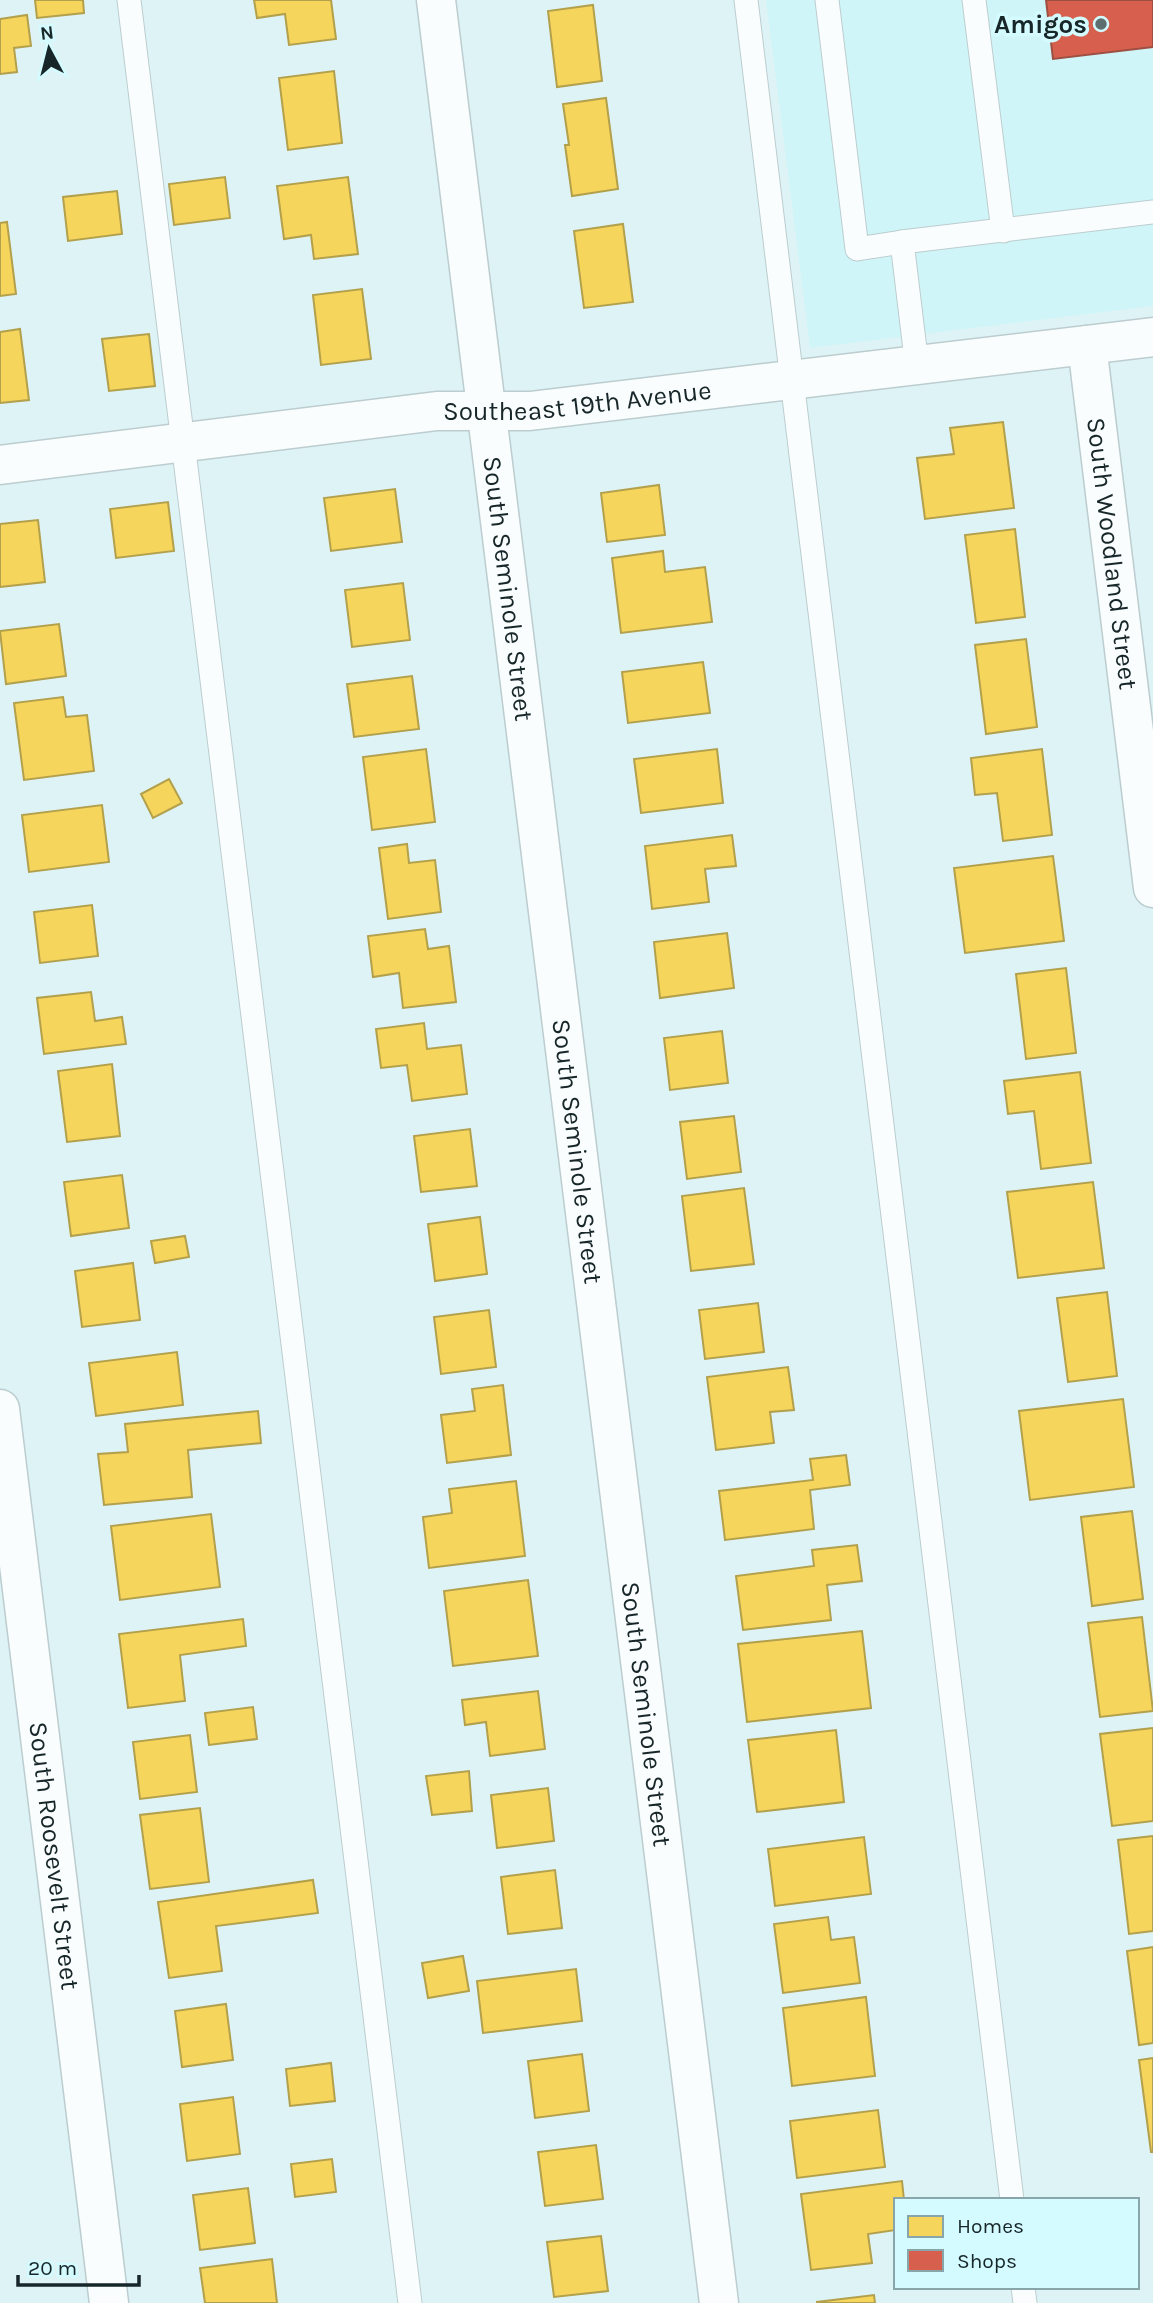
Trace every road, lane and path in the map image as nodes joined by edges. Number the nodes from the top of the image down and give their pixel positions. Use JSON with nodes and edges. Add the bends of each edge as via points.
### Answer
{"nodes":[{"id":1,"x":129,"y":0,"type":"edge"},
{"id":2,"x":436,"y":0,"type":"edge"},
{"id":3,"x":746,"y":0,"type":"edge"},
{"id":4,"x":827,"y":0,"type":"edge"},
{"id":5,"x":974,"y":0,"type":"edge"},
{"id":6,"x":1153,"y":212,"type":"edge"},
{"id":7,"x":1003,"y":231,"type":"junction"},
{"id":8,"x":902,"y":242,"type":"junction"},
{"id":9,"x":1153,"y":337,"type":"edge"},
{"id":10,"x":1087,"y":345,"type":"junction"},
{"id":11,"x":917,"y":366,"type":"junction"},
{"id":12,"x":791,"y":381,"type":"junction"},
{"id":13,"x":486,"y":411,"type":"junction"},
{"id":14,"x":182,"y":443,"type":"junction"},
{"id":15,"x":0,"y":465,"type":"edge"},
{"id":16,"x":1153,"y":888,"type":"edge"},
{"id":17,"x":0,"y":1409,"type":"edge"},
{"id":18,"x":1012,"y":2198,"type":"edge"},
{"id":19,"x":109,"y":2303,"type":"edge"},
{"id":20,"x":410,"y":2303,"type":"edge"},
{"id":21,"x":719,"y":2303,"type":"edge"}],
"edges":[{"from":1,"to":14,"type":"lane"},
{"from":2,"to":13,"type":"street","name":"South Seminole Street"},
{"from":3,"to":12,"type":"lane"},
{"from":4,"to":8,"type":"lane","via":[[857,249]]},
{"from":5,"to":7,"type":"lane"},
{"from":6,"to":7,"type":"lane"},
{"from":7,"to":8,"type":"lane"},
{"from":8,"to":11,"type":"lane"},
{"from":9,"to":10,"type":"street","name":"Southeast 19th Avenue"},
{"from":10,"to":11,"type":"street","name":"Southeast 19th Avenue"},
{"from":10,"to":16,"type":"street","name":"South Woodland Street"},
{"from":11,"to":12,"type":"street","name":"Southeast 19th Avenue"},
{"from":12,"to":13,"type":"street","name":"Southeast 19th Avenue","via":[[530,411]]},
{"from":12,"to":18,"type":"lane"},
{"from":13,"to":14,"type":"street","name":"Southeast 19th Avenue","via":[[437,411]]},
{"from":13,"to":21,"type":"street","name":"South Seminole Street"},
{"from":14,"to":15,"type":"street","name":"Southeast 19th Avenue"},
{"from":14,"to":20,"type":"lane"},
{"from":17,"to":19,"type":"street","name":"South Roosevelt Street"}]}
